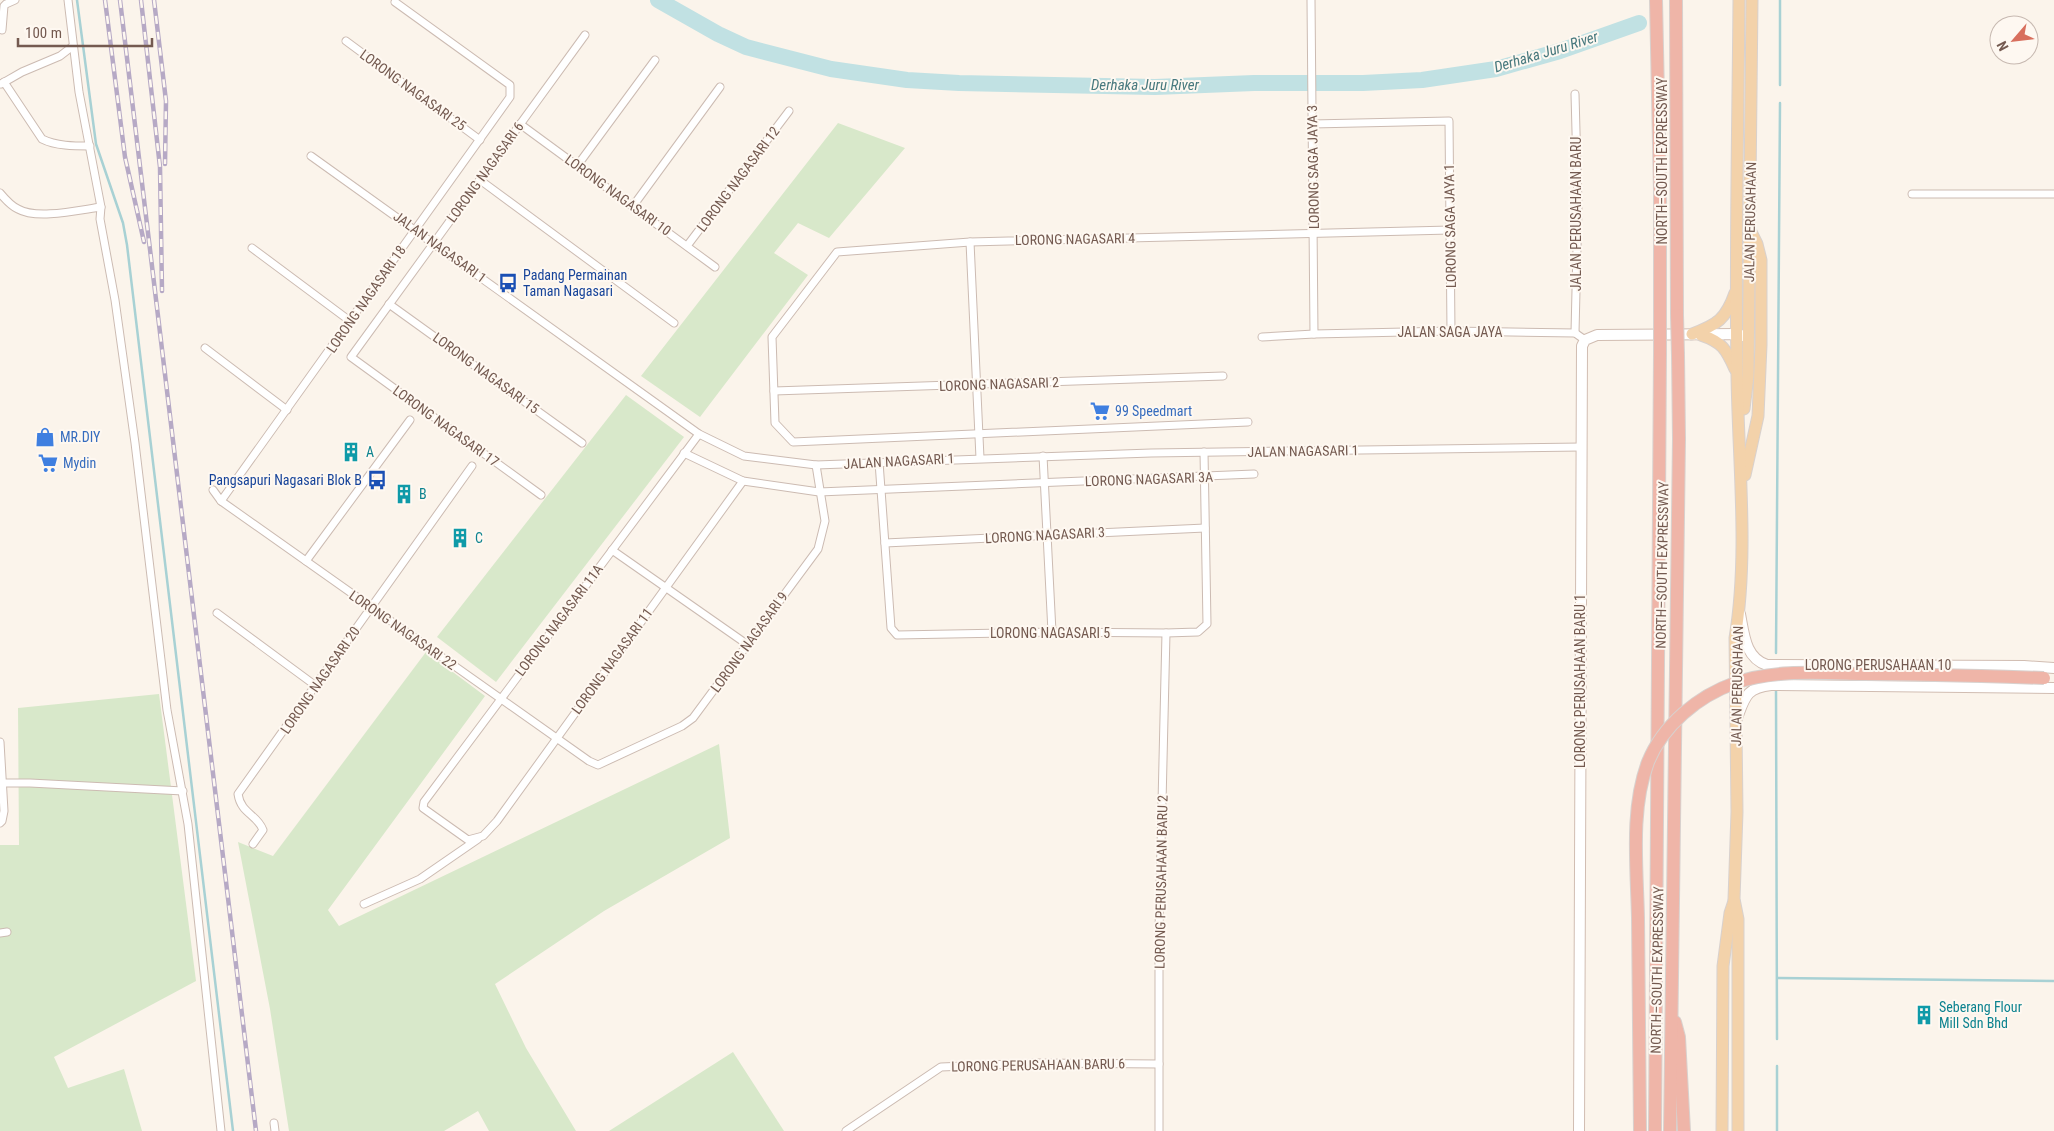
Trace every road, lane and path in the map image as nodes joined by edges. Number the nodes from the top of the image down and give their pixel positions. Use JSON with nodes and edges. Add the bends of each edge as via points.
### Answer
{"nodes":[{"id":1,"x":16,"y":0,"type":"edge"},
{"id":2,"x":68,"y":0,"type":"edge"},
{"id":3,"x":1311,"y":0,"type":"edge"},
{"id":4,"x":1656,"y":0,"type":"edge"},
{"id":5,"x":1676,"y":0,"type":"edge"},
{"id":6,"x":1739,"y":0,"type":"edge"},
{"id":7,"x":1752,"y":0,"type":"edge"},
{"id":8,"x":395,"y":2,"type":"dead end"},
{"id":9,"x":2,"y":5,"type":"edge"},
{"id":10,"x":2,"y":30,"type":"dead end"},
{"id":11,"x":585,"y":35,"type":"dead end"},
{"id":12,"x":346,"y":41,"type":"dead end"},
{"id":13,"x":73,"y":46,"type":"junction"},
{"id":14,"x":655,"y":60,"type":"dead end"},
{"id":15,"x":2,"y":83,"type":"edge"},
{"id":16,"x":720,"y":87,"type":"dead end"},
{"id":17,"x":1575,"y":94,"type":"dead end"},
{"id":18,"x":789,"y":111,"type":"dead end"},
{"id":19,"x":520,"y":124,"type":"junction"},
{"id":20,"x":1312,"y":124,"type":"junction"},
{"id":21,"x":480,"y":140,"type":"junction"},
{"id":22,"x":90,"y":146,"type":"junction"},
{"id":23,"x":311,"y":156,"type":"dead end"},
{"id":24,"x":577,"y":166,"type":"junction"},
{"id":25,"x":480,"y":180,"type":"junction"},
{"id":26,"x":0,"y":193,"type":"edge"},
{"id":27,"x":1912,"y":194,"type":"dead end"},
{"id":28,"x":2054,"y":194,"type":"edge"},
{"id":29,"x":633,"y":206,"type":"junction"},
{"id":30,"x":101,"y":207,"type":"junction"},
{"id":31,"x":415,"y":230,"type":"junction"},
{"id":32,"x":1450,"y":230,"type":"junction"},
{"id":33,"x":1750,"y":230,"type":"junction"},
{"id":34,"x":1314,"y":233,"type":"junction"},
{"id":35,"x":970,"y":242,"type":"junction"},
{"id":36,"x":434,"y":243,"type":"junction"},
{"id":37,"x":687,"y":246,"type":"junction"},
{"id":38,"x":252,"y":248,"type":"dead end"},
{"id":39,"x":715,"y":266,"type":"dead end"},
{"id":40,"x":1737,"y":285,"type":"junction"},
{"id":41,"x":390,"y":304,"type":"junction"},
{"id":42,"x":350,"y":321,"type":"junction"},
{"id":43,"x":674,"y":323,"type":"dead end"},
{"id":44,"x":1452,"y":331,"type":"junction"},
{"id":45,"x":1575,"y":333,"type":"junction"},
{"id":46,"x":1314,"y":334,"type":"junction"},
{"id":47,"x":1696,"y":335,"type":"junction"},
{"id":48,"x":1743,"y":336,"type":"junction"},
{"id":49,"x":1262,"y":337,"type":"dead end"},
{"id":50,"x":1585,"y":340,"type":"junction"},
{"id":51,"x":1761,"y":345,"type":"junction"},
{"id":52,"x":205,"y":348,"type":"dead end"},
{"id":53,"x":351,"y":357,"type":"joint"},
{"id":54,"x":1737,"y":373,"type":"junction"},
{"id":55,"x":1223,"y":376,"type":"dead end"},
{"id":56,"x":977,"y":384,"type":"junction"},
{"id":57,"x":774,"y":391,"type":"junction"},
{"id":58,"x":287,"y":410,"type":"junction"},
{"id":59,"x":410,"y":420,"type":"dead end"},
{"id":60,"x":1248,"y":422,"type":"dead end"},
{"id":61,"x":699,"y":434,"type":"junction"},
{"id":62,"x":979,"y":434,"type":"junction"},
{"id":63,"x":582,"y":443,"type":"dead end"},
{"id":64,"x":1739,"y":443,"type":"junction"},
{"id":65,"x":1581,"y":447,"type":"junction"},
{"id":66,"x":1204,"y":452,"type":"junction"},
{"id":67,"x":684,"y":453,"type":"junction"},
{"id":68,"x":1043,"y":456,"type":"junction"},
{"id":69,"x":980,"y":458,"type":"junction"},
{"id":70,"x":879,"y":462,"type":"junction"},
{"id":71,"x":816,"y":465,"type":"junction"},
{"id":72,"x":472,"y":466,"type":"dead end"},
{"id":73,"x":1254,"y":474,"type":"dead end"},
{"id":74,"x":1204,"y":476,"type":"junction"},
{"id":75,"x":743,"y":481,"type":"junction"},
{"id":76,"x":1044,"y":483,"type":"junction"},
{"id":77,"x":213,"y":490,"type":"dead end"},
{"id":78,"x":882,"y":490,"type":"junction"},
{"id":79,"x":819,"y":492,"type":"junction"},
{"id":80,"x":1742,"y":492,"type":"junction"},
{"id":81,"x":541,"y":495,"type":"dead end"},
{"id":82,"x":221,"y":501,"type":"junction"},
{"id":83,"x":1205,"y":528,"type":"junction"},
{"id":84,"x":1047,"y":535,"type":"junction"},
{"id":85,"x":885,"y":543,"type":"junction"},
{"id":86,"x":612,"y":550,"type":"junction"},
{"id":87,"x":306,"y":561,"type":"junction"},
{"id":88,"x":665,"y":587,"type":"junction"},
{"id":89,"x":372,"y":607,"type":"junction"},
{"id":90,"x":1740,"y":610,"type":"junction"},
{"id":91,"x":217,"y":613,"type":"dead end"},
{"id":92,"x":1052,"y":632,"type":"junction"},
{"id":93,"x":1166,"y":633,"type":"junction"},
{"id":94,"x":748,"y":645,"type":"junction"},
{"id":95,"x":2054,"y":668,"type":"edge"},
{"id":96,"x":2049,"y":678,"type":"edge"},
{"id":97,"x":316,"y":686,"type":"junction"},
{"id":98,"x":2054,"y":688,"type":"edge"},
{"id":99,"x":500,"y":699,"type":"junction"},
{"id":100,"x":1735,"y":724,"type":"junction"},
{"id":101,"x":556,"y":738,"type":"junction"},
{"id":102,"x":0,"y":742,"type":"edge"},
{"id":103,"x":598,"y":765,"type":"joint"},
{"id":104,"x":2,"y":783,"type":"edge"},
{"id":105,"x":183,"y":791,"type":"junction"},
{"id":106,"x":0,"y":823,"type":"edge"},
{"id":107,"x":478,"y":838,"type":"junction"},
{"id":108,"x":253,"y":844,"type":"dead end"},
{"id":109,"x":1734,"y":899,"type":"junction"},
{"id":110,"x":364,"y":904,"type":"dead end"},
{"id":111,"x":1671,"y":1013,"type":"junction"},
{"id":112,"x":1722,"y":1053,"type":"junction"},
{"id":113,"x":1738,"y":1053,"type":"junction"},
{"id":114,"x":1159,"y":1064,"type":"junction"},
{"id":115,"x":221,"y":1131,"type":"edge"},
{"id":116,"x":846,"y":1131,"type":"edge"},
{"id":117,"x":1159,"y":1131,"type":"edge"},
{"id":118,"x":1579,"y":1131,"type":"edge"},
{"id":119,"x":1640,"y":1131,"type":"edge"},
{"id":120,"x":1655,"y":1131,"type":"edge"},
{"id":121,"x":1670,"y":1131,"type":"edge"},
{"id":122,"x":1684,"y":1131,"type":"edge"},
{"id":123,"x":1722,"y":1131,"type":"edge"},
{"id":124,"x":1738,"y":1131,"type":"edge"}],
"edges":[{"from":1,"to":9,"type":"street"},
{"from":2,"to":13,"type":"street"},
{"from":3,"to":20,"type":"street","name":"LORONG SAGA JAYA 3"},
{"from":4,"to":120,"type":"highway","name":"NORTH–SOUTH EXPRESSWAY","bridge":true,"via":[[1660,353]]},
{"from":5,"to":111,"type":"highway","name":"NORTH–SOUTH EXPRESSWAY","bridge":true,"via":[[1679,439]]},
{"from":6,"to":40,"type":"main road","name":"JALAN PERUSAHAAN"},
{"from":7,"to":33,"type":"main road","name":"JALAN PERUSAHAAN"},
{"from":8,"to":21,"type":"street","name":"LORONG NAGASARI 18","via":[[510,84],[510,97]]},
{"from":9,"to":10,"type":"street"},
{"from":11,"to":19,"type":"street","name":"LORONG NAGASARI 6"},
{"from":12,"to":21,"type":"street","name":"LORONG NAGASARI 25"},
{"from":13,"to":15,"type":"street","via":[[60,56]]},
{"from":13,"to":22,"type":"street"},
{"from":14,"to":24,"type":"street"},
{"from":15,"to":22,"type":"street","via":[[42,139]]},
{"from":16,"to":29,"type":"street"},
{"from":17,"to":45,"type":"street","name":"JALAN PERUSAHAAN BARU","via":[[1578,206]]},
{"from":18,"to":37,"type":"street","name":"LORONG NAGASARI 12"},
{"from":19,"to":24,"type":"street","name":"LORONG NAGASARI 10"},
{"from":19,"to":25,"type":"street","name":"LORONG NAGASARI 6"},
{"from":20,"to":32,"type":"street","name":"LORONG SAGA JAYA 1","via":[[1449,121]]},
{"from":20,"to":34,"type":"street","name":"LORONG SAGA JAYA 3"},
{"from":21,"to":31,"type":"street","name":"LORONG NAGASARI 18"},
{"from":22,"to":30,"type":"street"},
{"from":23,"to":31,"type":"street","name":"JALAN NAGASARI 1"},
{"from":24,"to":29,"type":"street","name":"LORONG NAGASARI 10"},
{"from":25,"to":36,"type":"street","name":"LORONG NAGASARI 6"},
{"from":25,"to":43,"type":"street"},
{"from":26,"to":30,"type":"street","via":[[18,210],[29,213]]},
{"from":27,"to":28,"type":"street"},
{"from":29,"to":37,"type":"street","name":"LORONG NAGASARI 10"},
{"from":30,"to":105,"type":"street","via":[[100,219],[135,443],[162,681]]},
{"from":31,"to":36,"type":"street","name":"JALAN NAGASARI 1"},
{"from":31,"to":42,"type":"street","name":"LORONG NAGASARI 18"},
{"from":32,"to":34,"type":"street","name":"LORONG NAGASARI 4"},
{"from":32,"to":44,"type":"street","name":"LORONG SAGA JAYA 1"},
{"from":33,"to":48,"type":"main road","name":"JALAN PERUSAHAAN"},
{"from":33,"to":51,"type":"main road","via":[[1761,260]]},
{"from":34,"to":35,"type":"street","name":"LORONG NAGASARI 4"},
{"from":34,"to":46,"type":"street","name":"LORONG SAGA JAYA 3"},
{"from":35,"to":56,"type":"street"},
{"from":35,"to":57,"type":"street","name":"LORONG NAGASARI 4","via":[[837,252],[772,337]]},
{"from":36,"to":41,"type":"street","name":"LORONG NAGASARI 6"},
{"from":36,"to":61,"type":"street","name":"JALAN NAGASARI 1"},
{"from":37,"to":39,"type":"street","name":"LORONG NAGASARI 10"},
{"from":38,"to":42,"type":"street"},
{"from":40,"to":47,"type":"main road","via":[[1730,307],[1721,320]]},
{"from":40,"to":48,"type":"main road","name":"JALAN PERUSAHAAN"},
{"from":41,"to":53,"type":"street","name":"LORONG NAGASARI 6"},
{"from":41,"to":63,"type":"street","name":"LORONG NAGASARI 15"},
{"from":42,"to":58,"type":"street","name":"LORONG NAGASARI 18"},
{"from":44,"to":45,"type":"street","name":"JALAN SAGA JAYA"},
{"from":44,"to":46,"type":"street","name":"JALAN SAGA JAYA"},
{"from":45,"to":50,"type":"street"},
{"from":46,"to":49,"type":"street","name":"JALAN SAGA JAYA"},
{"from":47,"to":48,"type":"street"},
{"from":47,"to":50,"type":"street","via":[[1597,335]]},
{"from":47,"to":54,"type":"main road","via":[[1713,339],[1724,348]]},
{"from":48,"to":51,"type":"street"},
{"from":48,"to":54,"type":"main road","name":"JALAN PERUSAHAAN"},
{"from":48,"to":64,"type":"main road","name":"JALAN PERUSAHAAN","via":[[1748,376]]},
{"from":50,"to":65,"type":"street","name":"LORONG PERUSAHAAN BARU 1","via":[[1582,346]]},
{"from":51,"to":80,"type":"main road","via":[[1758,416]]},
{"from":52,"to":58,"type":"street"},
{"from":53,"to":81,"type":"street","name":"LORONG NAGASARI 17"},
{"from":54,"to":64,"type":"main road","name":"JALAN PERUSAHAAN"},
{"from":55,"to":56,"type":"street","name":"LORONG NAGASARI 2"},
{"from":56,"to":57,"type":"street","name":"LORONG NAGASARI 2"},
{"from":56,"to":62,"type":"street"},
{"from":57,"to":62,"type":"street","via":[[776,423],[793,442]]},
{"from":58,"to":82,"type":"street","name":"LORONG NAGASARI 18"},
{"from":59,"to":87,"type":"street"},
{"from":60,"to":62,"type":"street"},
{"from":61,"to":67,"type":"street","name":"LORONG NAGASARI 11A"},
{"from":61,"to":71,"type":"street","name":"JALAN NAGASARI 1","via":[[744,456]]},
{"from":62,"to":69,"type":"street"},
{"from":64,"to":80,"type":"main road","name":"JALAN PERUSAHAAN"},
{"from":65,"to":66,"type":"street","name":"JALAN NAGASARI 1"},
{"from":65,"to":118,"type":"street","name":"LORONG PERUSAHAAN BARU 1"},
{"from":66,"to":68,"type":"street","name":"JALAN NAGASARI 1"},
{"from":66,"to":74,"type":"street"},
{"from":67,"to":75,"type":"street","name":"JALAN NAGASARI 1"},
{"from":67,"to":86,"type":"street","name":"LORONG NAGASARI 11A"},
{"from":68,"to":69,"type":"street","name":"JALAN NAGASARI 1"},
{"from":68,"to":76,"type":"street"},
{"from":69,"to":70,"type":"street","name":"JALAN NAGASARI 1"},
{"from":70,"to":71,"type":"street","name":"JALAN NAGASARI 1"},
{"from":70,"to":78,"type":"street"},
{"from":71,"to":79,"type":"street","name":"LORONG NAGASARI 9"},
{"from":72,"to":89,"type":"street","name":"LORONG NAGASARI 20"},
{"from":73,"to":74,"type":"street","name":"LORONG NAGASARI 3A"},
{"from":74,"to":76,"type":"street","name":"LORONG NAGASARI 3A"},
{"from":74,"to":83,"type":"street"},
{"from":75,"to":79,"type":"street","name":"JALAN NAGASARI 1"},
{"from":75,"to":88,"type":"street","name":"LORONG NAGASARI 11"},
{"from":76,"to":78,"type":"street","name":"JALAN NAGASARI 1"},
{"from":76,"to":84,"type":"street"},
{"from":77,"to":82,"type":"street","name":"LORONG NAGASARI 22"},
{"from":78,"to":79,"type":"street","name":"JALAN NAGASARI 1"},
{"from":78,"to":85,"type":"street"},
{"from":79,"to":94,"type":"street","name":"LORONG NAGASARI 9","via":[[825,521],[818,548]]},
{"from":80,"to":90,"type":"main road","name":"JALAN PERUSAHAAN"},
{"from":82,"to":87,"type":"street","name":"LORONG NAGASARI 22"},
{"from":83,"to":84,"type":"street","name":"LORONG NAGASARI 3"},
{"from":83,"to":93,"type":"street","name":"LORONG NAGASARI 5","via":[[1207,624],[1198,632]]},
{"from":84,"to":85,"type":"street","name":"LORONG NAGASARI 3"},
{"from":84,"to":92,"type":"street"},
{"from":85,"to":92,"type":"street","name":"LORONG NAGASARI 5","via":[[891,628],[897,634]]},
{"from":86,"to":88,"type":"street"},
{"from":86,"to":99,"type":"street","name":"LORONG NAGASARI 11A"},
{"from":87,"to":89,"type":"street","name":"LORONG NAGASARI 22"},
{"from":88,"to":94,"type":"street"},
{"from":88,"to":101,"type":"street","name":"LORONG NAGASARI 11"},
{"from":89,"to":97,"type":"street","name":"LORONG NAGASARI 20"},
{"from":89,"to":99,"type":"street","name":"LORONG NAGASARI 22"},
{"from":90,"to":95,"type":"street","name":"LORONG PERUSAHAAN 10","via":[[1750,653],[1767,665]]},
{"from":90,"to":100,"type":"main road","name":"JALAN PERUSAHAAN","via":[[1735,638]]},
{"from":91,"to":97,"type":"street"},
{"from":92,"to":93,"type":"street","name":"LORONG NAGASARI 5"},
{"from":93,"to":114,"type":"street","name":"LORONG PERUSAHAAN BARU 2"},
{"from":94,"to":103,"type":"street","name":"LORONG NAGASARI 9","via":[[693,718]]},
{"from":96,"to":119,"type":"highway","bridge":true,"via":[[1780,674],[1736,683],[1712,693],[1673,724],[1649,760],[1638,794]]},
{"from":97,"to":108,"type":"street","name":"LORONG NAGASARI 20","via":[[238,794],[242,809],[261,824],[263,830]]},
{"from":98,"to":100,"type":"street","name":"LORONG PERUSAHAAN 10","via":[[1771,685],[1756,687],[1749,692]]},
{"from":99,"to":101,"type":"street","name":"LORONG NAGASARI 22"},
{"from":99,"to":107,"type":"street","name":"LORONG NAGASARI 11A","via":[[424,802],[423,808],[468,840]]},
{"from":100,"to":109,"type":"main road","name":"JALAN PERUSAHAAN","via":[[1737,812]]},
{"from":101,"to":103,"type":"street","name":"LORONG NAGASARI 22"},
{"from":101,"to":107,"type":"street","name":"LORONG NAGASARI 11","via":[[497,821]]},
{"from":102,"to":104,"type":"street"},
{"from":104,"to":105,"type":"street"},
{"from":104,"to":106,"type":"street","via":[[4,812]]},
{"from":105,"to":115,"type":"street"},
{"from":107,"to":110,"type":"street","name":"LORONG NAGASARI 11","via":[[420,879]]},
{"from":109,"to":112,"type":"main road","name":"JALAN PERUSAHAAN","via":[[1723,966]]},
{"from":109,"to":113,"type":"main road","name":"JALAN PERUSAHAAN","via":[[1738,919]]},
{"from":111,"to":121,"type":"highway","name":"NORTH–SOUTH EXPRESSWAY"},
{"from":111,"to":122,"type":"highway","via":[[1679,1037]]},
{"from":112,"to":113,"type":"main road"},
{"from":112,"to":123,"type":"main road","name":"JALAN PERUSAHAAN"},
{"from":113,"to":124,"type":"main road","name":"JALAN PERUSAHAAN"},
{"from":114,"to":116,"type":"street","name":"LORONG PERUSAHAAN BARU 6","via":[[1038,1063],[941,1067]]},
{"from":114,"to":117,"type":"street","name":"LORONG PERUSAHAAN BARU 2"}]}
